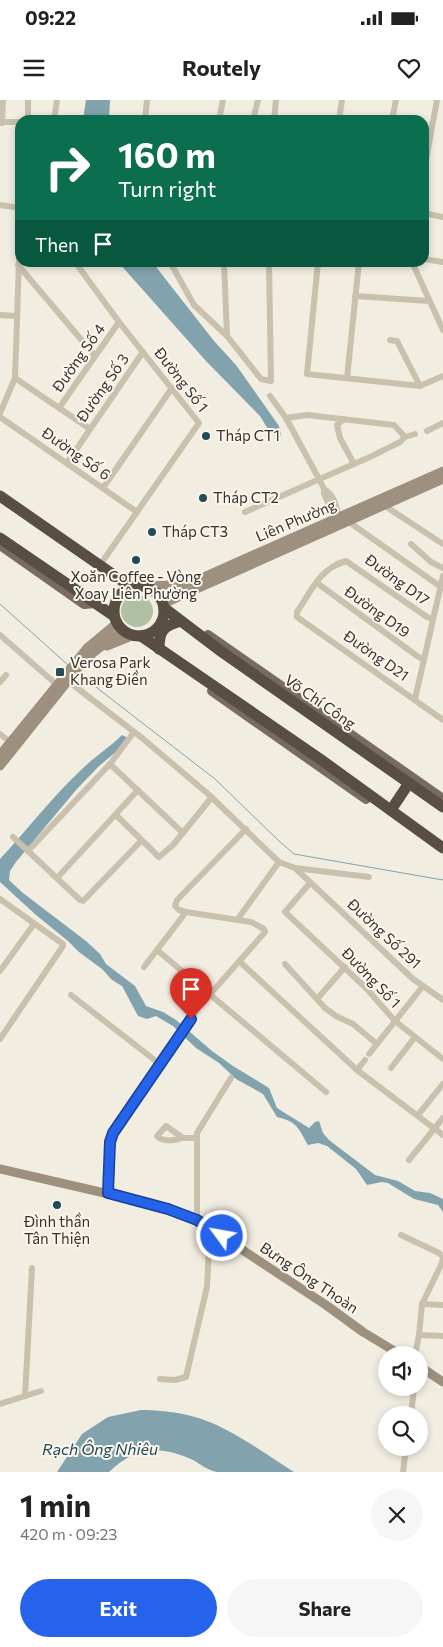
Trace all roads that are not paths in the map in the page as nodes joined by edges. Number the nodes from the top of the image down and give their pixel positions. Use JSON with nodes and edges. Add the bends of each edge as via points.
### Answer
{"nodes":[{"id":1,"x":3,"y":100,"type":"edge"},
{"id":2,"x":28,"y":100,"type":"edge"},
{"id":3,"x":56,"y":100,"type":"edge"},
{"id":4,"x":147,"y":100,"type":"edge"},
{"id":5,"x":223,"y":100,"type":"edge"},
{"id":6,"x":258,"y":100,"type":"edge"},
{"id":7,"x":276,"y":100,"type":"edge"},
{"id":8,"x":342,"y":100,"type":"edge"},
{"id":9,"x":396,"y":100,"type":"edge"},
{"id":10,"x":437,"y":100,"type":"edge"},
{"id":11,"x":28,"y":115,"type":"edge"},
{"id":12,"x":54,"y":115,"type":"edge"},
{"id":13,"x":146,"y":115,"type":"edge"},
{"id":14,"x":220,"y":115,"type":"edge"},
{"id":15,"x":254,"y":115,"type":"edge"},
{"id":16,"x":274,"y":115,"type":"edge"},
{"id":17,"x":340,"y":115,"type":"edge"},
{"id":18,"x":393,"y":115,"type":"edge"},
{"id":19,"x":1,"y":122,"type":"edge"},
{"id":20,"x":15,"y":122,"type":"edge"},
{"id":21,"x":429,"y":144,"type":"edge"},
{"id":22,"x":0,"y":205,"type":"edge"},
{"id":23,"x":15,"y":207,"type":"edge"},
{"id":24,"x":429,"y":214,"type":"edge"},
{"id":25,"x":443,"y":218,"type":"edge"},
{"id":26,"x":429,"y":260,"type":"edge"},
{"id":27,"x":443,"y":262,"type":"edge"},
{"id":28,"x":18,"y":267,"type":"edge"},
{"id":29,"x":20,"y":267,"type":"edge"},
{"id":30,"x":79,"y":267,"type":"edge"},
{"id":31,"x":173,"y":267,"type":"edge"},
{"id":32,"x":224,"y":267,"type":"edge"},
{"id":33,"x":270,"y":267,"type":"edge"},
{"id":34,"x":318,"y":267,"type":"edge"},
{"id":35,"x":358,"y":267,"type":"edge"},
{"id":36,"x":414,"y":267,"type":"edge"},
{"id":37,"x":355,"y":296,"type":"junction"},
{"id":38,"x":429,"y":300,"type":"junction"},
{"id":39,"x":0,"y":315,"type":"edge"},
{"id":40,"x":16,"y":316,"type":"junction"},
{"id":41,"x":119,"y":322,"type":"junction"},
{"id":42,"x":443,"y":330,"type":"edge"},
{"id":43,"x":227,"y":336,"type":"junction"},
{"id":44,"x":390,"y":340,"type":"dead end"},
{"id":45,"x":143,"y":352,"type":"junction"},
{"id":46,"x":95,"y":356,"type":"junction"},
{"id":47,"x":443,"y":376,"type":"edge"},
{"id":48,"x":15,"y":378,"type":"junction"},
{"id":49,"x":347,"y":378,"type":"junction"},
{"id":50,"x":420,"y":386,"type":"junction"},
{"id":51,"x":172,"y":388,"type":"junction"},
{"id":52,"x":270,"y":396,"type":"dead end"},
{"id":53,"x":59,"y":408,"type":"junction"},
{"id":54,"x":0,"y":415,"type":"edge"},
{"id":55,"x":286,"y":418,"type":"junction"},
{"id":56,"x":344,"y":419,"type":"junction"},
{"id":57,"x":443,"y":423,"type":"edge"},
{"id":58,"x":90,"y":429,"type":"junction"},
{"id":59,"x":428,"y":430,"type":"dead end"},
{"id":60,"x":415,"y":434,"type":"dead end"},
{"id":61,"x":405,"y":437,"type":"junction"},
{"id":62,"x":67,"y":463,"type":"junction"},
{"id":63,"x":354,"y":464,"type":"junction"},
{"id":64,"x":443,"y":471,"type":"edge"},
{"id":65,"x":320,"y":479,"type":"junction"},
{"id":66,"x":443,"y":480,"type":"edge"},
{"id":67,"x":103,"y":488,"type":"junction"},
{"id":68,"x":0,"y":491,"type":"edge"},
{"id":69,"x":0,"y":496,"type":"edge"},
{"id":70,"x":384,"y":506,"type":"junction"},
{"id":71,"x":137,"y":512,"type":"junction"},
{"id":72,"x":245,"y":512,"type":"dead end"},
{"id":73,"x":27,"y":513,"type":"junction"},
{"id":74,"x":342,"y":519,"type":"junction"},
{"id":75,"x":0,"y":538,"type":"edge"},
{"id":76,"x":411,"y":544,"type":"dead end"},
{"id":77,"x":443,"y":544,"type":"edge"},
{"id":78,"x":0,"y":545,"type":"edge"},
{"id":79,"x":100,"y":565,"type":"junction"},
{"id":80,"x":443,"y":568,"type":"edge"},
{"id":81,"x":115,"y":576,"type":"junction"},
{"id":82,"x":443,"y":576,"type":"edge"},
{"id":83,"x":199,"y":579,"type":"junction"},
{"id":84,"x":316,"y":583,"type":"junction"},
{"id":85,"x":129,"y":585,"type":"junction"},
{"id":86,"x":145,"y":586,"type":"junction"},
{"id":87,"x":441,"y":587,"type":"junction"},
{"id":88,"x":95,"y":603,"type":"junction"},
{"id":89,"x":163,"y":604,"type":"junction"},
{"id":90,"x":115,"y":620,"type":"junction"},
{"id":91,"x":433,"y":620,"type":"junction"},
{"id":92,"x":181,"y":621,"type":"junction"},
{"id":93,"x":0,"y":635,"type":"edge"},
{"id":94,"x":141,"y":637,"type":"junction"},
{"id":95,"x":159,"y":649,"type":"junction"},
{"id":96,"x":93,"y":653,"type":"junction"},
{"id":97,"x":424,"y":660,"type":"junction"},
{"id":98,"x":77,"y":664,"type":"junction"},
{"id":99,"x":6,"y":675,"type":"dead end"},
{"id":100,"x":62,"y":680,"type":"junction"},
{"id":101,"x":0,"y":682,"type":"edge"},
{"id":102,"x":415,"y":699,"type":"junction"},
{"id":103,"x":443,"y":720,"type":"edge"},
{"id":104,"x":134,"y":732,"type":"junction"},
{"id":105,"x":0,"y":734,"type":"edge"},
{"id":106,"x":10,"y":742,"type":"junction"},
{"id":107,"x":0,"y":755,"type":"edge"},
{"id":108,"x":110,"y":764,"type":"junction"},
{"id":109,"x":0,"y":766,"type":"edge"},
{"id":110,"x":409,"y":783,"type":"junction"},
{"id":111,"x":138,"y":790,"type":"junction"},
{"id":112,"x":212,"y":797,"type":"junction"},
{"id":113,"x":443,"y":799,"type":"edge"},
{"id":114,"x":443,"y":807,"type":"edge"},
{"id":115,"x":392,"y":810,"type":"junction"},
{"id":116,"x":116,"y":815,"type":"junction"},
{"id":117,"x":246,"y":829,"type":"junction"},
{"id":118,"x":415,"y":829,"type":"junction"},
{"id":119,"x":183,"y":833,"type":"junction"},
{"id":120,"x":15,"y":839,"type":"dead end"},
{"id":121,"x":141,"y":841,"type":"junction"},
{"id":122,"x":443,"y":848,"type":"edge"},
{"id":123,"x":27,"y":850,"type":"junction"},
{"id":124,"x":280,"y":862,"type":"junction"},
{"id":125,"x":295,"y":868,"type":"junction"},
{"id":126,"x":369,"y":877,"type":"dead end"},
{"id":127,"x":57,"y":878,"type":"junction"},
{"id":128,"x":310,"y":883,"type":"junction"},
{"id":129,"x":0,"y":899,"type":"edge"},
{"id":130,"x":186,"y":912,"type":"junction"},
{"id":131,"x":237,"y":920,"type":"junction"},
{"id":132,"x":34,"y":924,"type":"junction"},
{"id":133,"x":157,"y":950,"type":"junction"},
{"id":134,"x":240,"y":962,"type":"junction"},
{"id":135,"x":285,"y":964,"type":"dead end"},
{"id":136,"x":144,"y":967,"type":"dead end"},
{"id":137,"x":345,"y":967,"type":"junction"},
{"id":138,"x":0,"y":971,"type":"edge"},
{"id":139,"x":423,"y":986,"type":"junction"},
{"id":140,"x":210,"y":994,"type":"junction"},
{"id":141,"x":71,"y":995,"type":"dead end"},
{"id":142,"x":317,"y":999,"type":"junction"},
{"id":143,"x":443,"y":1000,"type":"edge"},
{"id":144,"x":396,"y":1021,"type":"junction"},
{"id":145,"x":415,"y":1037,"type":"junction"},
{"id":146,"x":0,"y":1039,"type":"edge"},
{"id":147,"x":377,"y":1044,"type":"junction"},
{"id":148,"x":443,"y":1059,"type":"edge"},
{"id":149,"x":161,"y":1065,"type":"junction"},
{"id":150,"x":391,"y":1068,"type":"dead end"},
{"id":151,"x":357,"y":1070,"type":"junction"},
{"id":152,"x":231,"y":1078,"type":"dead end"},
{"id":153,"x":443,"y":1084,"type":"edge"},
{"id":154,"x":326,"y":1092,"type":"dead end"},
{"id":155,"x":418,"y":1115,"type":"junction"},
{"id":156,"x":443,"y":1118,"type":"edge"},
{"id":157,"x":434,"y":1128,"type":"junction"},
{"id":158,"x":443,"y":1135,"type":"edge"},
{"id":159,"x":182,"y":1138,"type":"dead end"},
{"id":160,"x":197,"y":1138,"type":"junction"},
{"id":161,"x":409,"y":1160,"type":"dead end"},
{"id":162,"x":0,"y":1169,"type":"edge"},
{"id":163,"x":108,"y":1193,"type":"junction"},
{"id":164,"x":197,"y":1220,"type":"junction"},
{"id":165,"x":210,"y":1228,"type":"junction"},
{"id":166,"x":401,"y":1235,"type":"dead end"},
{"id":167,"x":443,"y":1258,"type":"edge"},
{"id":168,"x":32,"y":1268,"type":"dead end"},
{"id":169,"x":422,"y":1304,"type":"junction"},
{"id":170,"x":443,"y":1305,"type":"edge"},
{"id":171,"x":419,"y":1335,"type":"junction"},
{"id":172,"x":443,"y":1336,"type":"edge"},
{"id":173,"x":387,"y":1346,"type":"edge"},
{"id":174,"x":417,"y":1346,"type":"edge"},
{"id":175,"x":428,"y":1372,"type":"edge"},
{"id":176,"x":160,"y":1379,"type":"dead end"},
{"id":177,"x":443,"y":1382,"type":"edge"},
{"id":178,"x":41,"y":1391,"type":"dead end"},
{"id":179,"x":25,"y":1396,"type":"junction"},
{"id":180,"x":0,"y":1404,"type":"edge"},
{"id":181,"x":405,"y":1456,"type":"edge"},
{"id":182,"x":403,"y":1472,"type":"edge"}],
"edges":[{"from":1,"to":19,"type":"street"},
{"from":2,"to":11,"type":"street"},
{"from":3,"to":12,"type":"street"},
{"from":4,"to":13,"type":"street"},
{"from":5,"to":14,"type":"street"},
{"from":6,"to":15,"type":"street"},
{"from":7,"to":16,"type":"street"},
{"from":8,"to":17,"type":"street"},
{"from":9,"to":18,"type":"street"},
{"from":10,"to":21,"type":"street"},
{"from":19,"to":20,"type":"street"},
{"from":22,"to":23,"type":"street"},
{"from":24,"to":25,"type":"street"},
{"from":26,"to":27,"type":"street"},
{"from":28,"to":40,"type":"street"},
{"from":29,"to":46,"type":"street"},
{"from":30,"to":41,"type":"street","name":"Đường Số 1"},
{"from":31,"to":43,"type":"street","via":[[194,305]]},
{"from":32,"to":43,"type":"street"},
{"from":33,"to":43,"type":"street","via":[[270,381],[261,379]]},
{"from":34,"to":49,"type":"street","via":[[307,374]]},
{"from":35,"to":37,"type":"street"},
{"from":36,"to":38,"type":"street"},
{"from":37,"to":38,"type":"street"},
{"from":37,"to":49,"type":"street"},
{"from":38,"to":42,"type":"street"},
{"from":39,"to":40,"type":"street"},
{"from":40,"to":48,"type":"street"},
{"from":41,"to":45,"type":"street","name":"Đường Số 1"},
{"from":41,"to":46,"type":"street","name":"Đường Số 4"},
{"from":44,"to":50,"type":"street","via":[[398,341]]},
{"from":45,"to":51,"type":"street","name":"Đường Số 1"},
{"from":45,"to":58,"type":"street","name":"Đường Số 3"},
{"from":46,"to":53,"type":"street","name":"Đường Số 4"},
{"from":47,"to":50,"type":"street"},
{"from":48,"to":53,"type":"street"},
{"from":48,"to":54,"type":"street"},
{"from":49,"to":50,"type":"street"},
{"from":51,"to":67,"type":"street"},
{"from":51,"to":71,"type":"street","name":"Đường Số 1","via":[[199,423]]},
{"from":52,"to":55,"type":"street"},
{"from":53,"to":58,"type":"street"},
{"from":54,"to":62,"type":"street","name":"Đường Số 6"},
{"from":55,"to":56,"type":"street","via":[[307,415]]},
{"from":55,"to":65,"type":"street"},
{"from":56,"to":61,"type":"street","via":[[394,425]]},
{"from":56,"to":63,"type":"street","via":[[337,425]]},
{"from":57,"to":59,"type":"street"},
{"from":58,"to":62,"type":"street","name":"Đường Số 3"},
{"from":60,"to":61,"type":"street"},
{"from":61,"to":63,"type":"street"},
{"from":62,"to":67,"type":"street","name":"Đường Số 6"},
{"from":63,"to":65,"type":"street"},
{"from":64,"to":74,"type":"street","name":"Liên Phường"},
{"from":65,"to":72,"type":"street"},
{"from":65,"to":74,"type":"street","via":[[332,510]]},
{"from":66,"to":70,"type":"street","name":"Liên Phường"},
{"from":67,"to":71,"type":"street","name":"Đường Số 6"},
{"from":68,"to":73,"type":"main road"},
{"from":69,"to":73,"type":"highway"},
{"from":70,"to":74,"type":"street","name":"Liên Phường"},
{"from":70,"to":77,"type":"street"},
{"from":71,"to":79,"type":"street","name":"Đường Số 1"},
{"from":73,"to":79,"type":"highway"},
{"from":74,"to":83,"type":"street","name":"Liên Phường"},
{"from":74,"to":87,"type":"street"},
{"from":74,"to":89,"type":"street","name":"Liên Phường"},
{"from":75,"to":88,"type":"highway"},
{"from":76,"to":80,"type":"street"},
{"from":78,"to":88,"type":"main road","via":[[84,604]]},
{"from":79,"to":81,"type":"highway"},
{"from":81,"to":85,"type":"highway"},
{"from":81,"to":88,"type":"highway","via":[[116,586],[112,595],[108,600]]},
{"from":82,"to":87,"type":"street"},
{"from":83,"to":86,"type":"street","via":[[165,586]]},
{"from":83,"to":89,"type":"street","name":"Liên Phường"},
{"from":84,"to":91,"type":"street","name":"Đường D17","via":[[329,568],[346,561]]},
{"from":84,"to":97,"type":"street","name":"Đường D19"},
{"from":84,"to":102,"type":"street","name":"Đường D21","via":[[297,617]]},
{"from":85,"to":86,"type":"highway"},
{"from":85,"to":90,"type":"highway","via":[[113,596]]},
{"from":86,"to":89,"type":"highway"},
{"from":87,"to":91,"type":"street"},
{"from":88,"to":90,"type":"highway"},
{"from":89,"to":92,"type":"highway","name":"Võ Chí Công"},
{"from":89,"to":94,"type":"highway","via":[[160,624]]},
{"from":90,"to":94,"type":"highway"},
{"from":90,"to":96,"type":"street"},
{"from":90,"to":98,"type":"street","via":[[87,648]]},
{"from":91,"to":97,"type":"street"},
{"from":92,"to":95,"type":"highway","via":[[162,630]]},
{"from":92,"to":110,"type":"highway","name":"Võ Chí Công"},
{"from":92,"to":113,"type":"main road","name":"Võ Chí Công","via":[[190,622]]},
{"from":93,"to":100,"type":"street"},
{"from":94,"to":95,"type":"highway"},
{"from":94,"to":96,"type":"street"},
{"from":95,"to":115,"type":"highway"},
{"from":95,"to":118,"type":"main road","via":[[163,657],[178,668],[407,827]]},
{"from":96,"to":98,"type":"street"},
{"from":97,"to":102,"type":"street"},
{"from":98,"to":100,"type":"street"},
{"from":99,"to":101,"type":"street"},
{"from":100,"to":104,"type":"street"},
{"from":100,"to":106,"type":"street"},
{"from":100,"to":109,"type":"street"},
{"from":102,"to":103,"type":"street","name":"Đường D21"},
{"from":104,"to":108,"type":"street"},
{"from":104,"to":112,"type":"street"},
{"from":105,"to":106,"type":"street"},
{"from":106,"to":107,"type":"street"},
{"from":108,"to":111,"type":"street"},
{"from":108,"to":123,"type":"street"},
{"from":110,"to":114,"type":"highway","name":"Võ Chí Công"},
{"from":110,"to":115,"type":"highway"},
{"from":111,"to":116,"type":"street"},
{"from":111,"to":119,"type":"street"},
{"from":112,"to":117,"type":"street"},
{"from":112,"to":119,"type":"street"},
{"from":115,"to":118,"type":"highway"},
{"from":116,"to":121,"type":"street"},
{"from":116,"to":127,"type":"street"},
{"from":117,"to":124,"type":"street"},
{"from":117,"to":130,"type":"street","via":[[177,900],[177,908]]},
{"from":118,"to":122,"type":"highway"},
{"from":119,"to":121,"type":"street","via":[[159,858]]},
{"from":120,"to":123,"type":"street"},
{"from":121,"to":127,"type":"street","via":[[83,901]]},
{"from":123,"to":127,"type":"street"},
{"from":124,"to":125,"type":"street"},
{"from":124,"to":131,"type":"street"},
{"from":125,"to":126,"type":"street"},
{"from":125,"to":128,"type":"street","name":"Đường Số 291"},
{"from":128,"to":137,"type":"street","name":"Đường Số 1","via":[[285,912]]},
{"from":128,"to":139,"type":"street","name":"Đường Số 291"},
{"from":129,"to":132,"type":"street"},
{"from":130,"to":131,"type":"street"},
{"from":130,"to":133,"type":"street"},
{"from":131,"to":134,"type":"street","via":[[260,925],[265,932]]},
{"from":132,"to":138,"type":"street"},
{"from":132,"to":146,"type":"street","via":[[63,944],[62,949]]},
{"from":133,"to":136,"type":"street"},
{"from":133,"to":140,"type":"street"},
{"from":134,"to":140,"type":"street"},
{"from":134,"to":151,"type":"street"},
{"from":135,"to":142,"type":"street"},
{"from":137,"to":142,"type":"street"},
{"from":137,"to":144,"type":"street","name":"Đường Số 1"},
{"from":139,"to":143,"type":"street","name":"Đường Số 291"},
{"from":139,"to":144,"type":"street"},
{"from":140,"to":149,"type":"street"},
{"from":140,"to":154,"type":"street"},
{"from":141,"to":149,"type":"street"},
{"from":142,"to":147,"type":"street","via":[[330,1013],[353,1024]]},
{"from":144,"to":145,"type":"street","name":"Đường Số 1"},
{"from":144,"to":147,"type":"street"},
{"from":145,"to":148,"type":"street","name":"Đường Số 1"},
{"from":145,"to":150,"type":"street"},
{"from":147,"to":151,"type":"street"},
{"from":149,"to":163,"type":"street","via":[[113,1133]]},
{"from":151,"to":155,"type":"street"},
{"from":152,"to":160,"type":"street"},
{"from":153,"to":155,"type":"street"},
{"from":155,"to":157,"type":"street"},
{"from":156,"to":157,"type":"street"},
{"from":157,"to":158,"type":"street"},
{"from":157,"to":161,"type":"street"},
{"from":159,"to":160,"type":"street"},
{"from":160,"to":164,"type":"street"},
{"from":162,"to":163,"type":"street","name":"Bưng Ông Thoàn"},
{"from":163,"to":164,"type":"street","name":"Bưng Ông Thoàn"},
{"from":164,"to":165,"type":"street","name":"Bưng Ông Thoàn"},
{"from":165,"to":173,"type":"street","name":"Bưng Ông Thoàn"},
{"from":165,"to":176,"type":"street","via":[[207,1287],[186,1377]]},
{"from":166,"to":167,"type":"street"},
{"from":167,"to":169,"type":"street"},
{"from":168,"to":179,"type":"street"},
{"from":169,"to":170,"type":"street"},
{"from":169,"to":171,"type":"street"},
{"from":171,"to":172,"type":"street"},
{"from":171,"to":174,"type":"street"},
{"from":175,"to":177,"type":"street"},
{"from":178,"to":179,"type":"street"},
{"from":179,"to":180,"type":"street"},
{"from":181,"to":182,"type":"street"}]}
